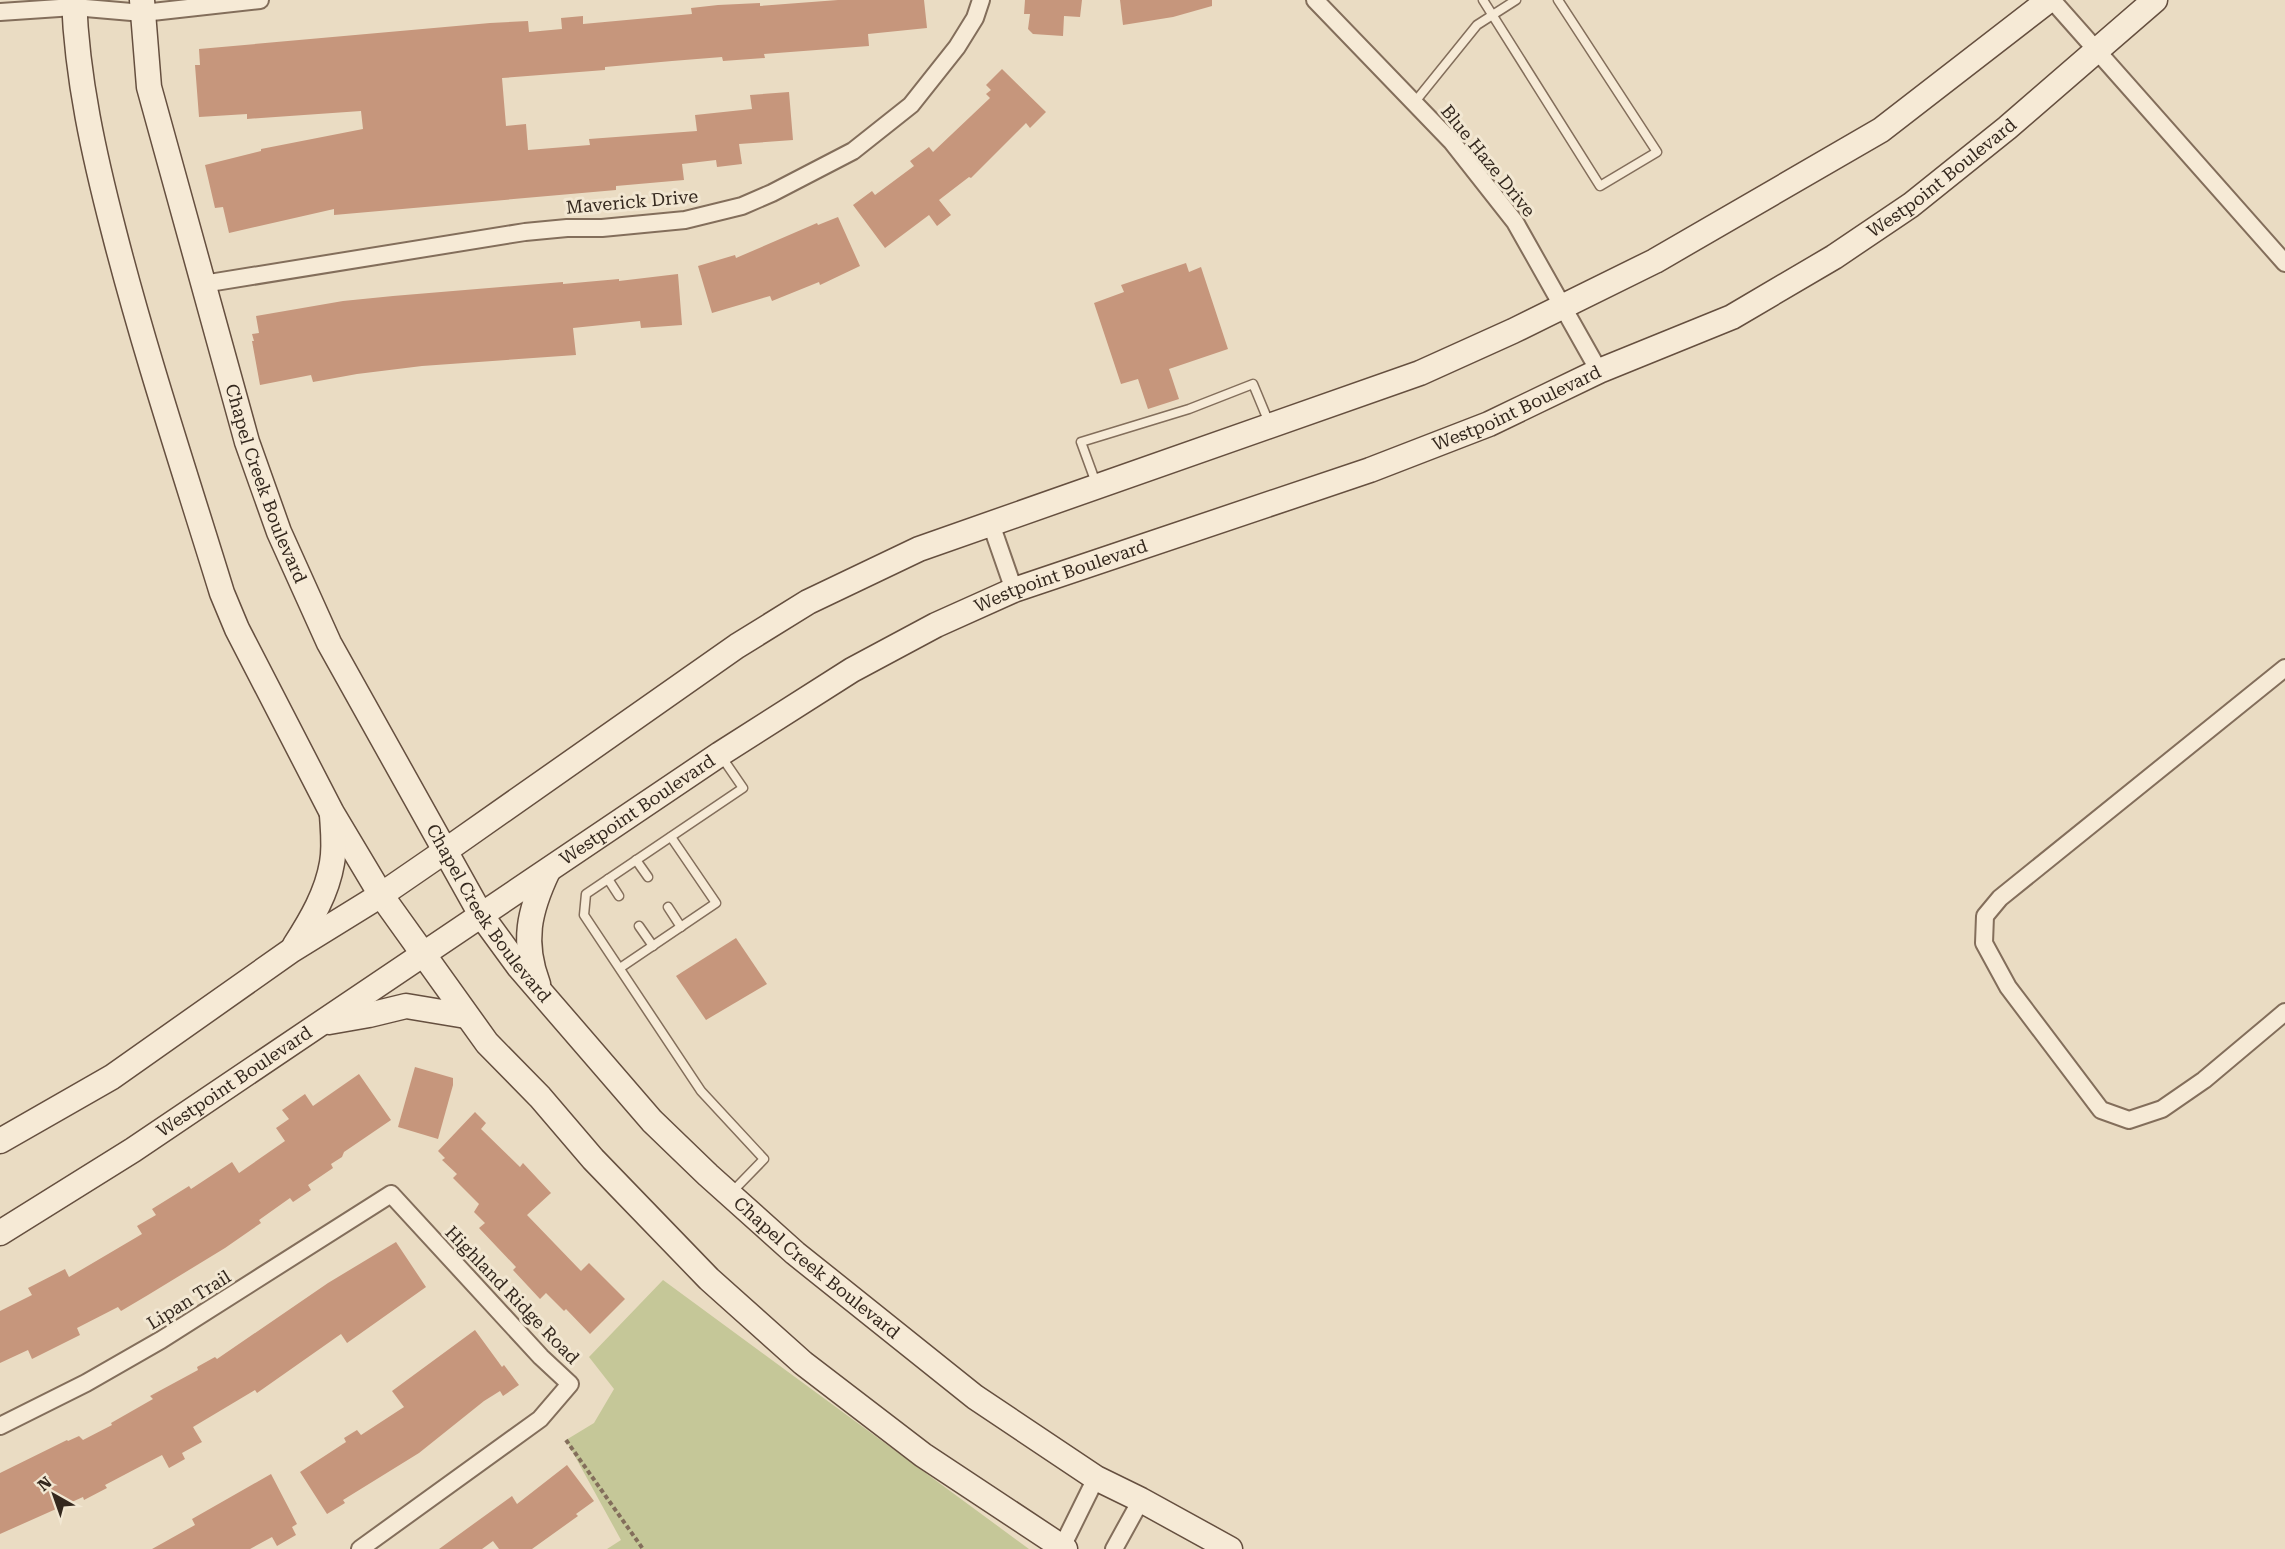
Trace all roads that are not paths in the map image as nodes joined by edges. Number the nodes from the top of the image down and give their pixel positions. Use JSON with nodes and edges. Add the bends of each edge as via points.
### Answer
{"nodes":[{"id":1,"x":260,"y":0,"type":"edge"},
{"id":2,"x":981,"y":0,"type":"edge"},
{"id":3,"x":1315,"y":0,"type":"edge"},
{"id":4,"x":1483,"y":0,"type":"edge"},
{"id":5,"x":1516,"y":0,"type":"edge"},
{"id":6,"x":1558,"y":0,"type":"edge"},
{"id":7,"x":2051,"y":0,"type":"edge"},
{"id":8,"x":2156,"y":0,"type":"edge"},
{"id":9,"x":74,"y":4,"type":"edge"},
{"id":10,"x":142,"y":7,"type":"edge"},
{"id":11,"x":0,"y":12,"type":"edge"},
{"id":12,"x":1492,"y":16,"type":"junction"},
{"id":13,"x":2096,"y":51,"type":"junction"},
{"id":14,"x":1414,"y":103,"type":"junction"},
{"id":15,"x":2285,"y":263,"type":"edge"},
{"id":16,"x":203,"y":284,"type":"junction"},
{"id":17,"x":1562,"y":307,"type":"junction"},
{"id":18,"x":1599,"y":371,"type":"junction"},
{"id":19,"x":1270,"y":426,"type":"junction"},
{"id":20,"x":1097,"y":487,"type":"junction"},
{"id":21,"x":991,"y":524,"type":"junction"},
{"id":22,"x":1014,"y":590,"type":"junction"},
{"id":23,"x":2285,"y":668,"type":"edge"},
{"id":24,"x":720,"y":754,"type":"junction"},
{"id":25,"x":332,"y":813,"type":"junction"},
{"id":26,"x":671,"y":837,"type":"junction"},
{"id":27,"x":445,"y":851,"type":"junction"},
{"id":28,"x":636,"y":860,"type":"junction"},
{"id":29,"x":548,"y":870,"type":"junction"},
{"id":30,"x":648,"y":877,"type":"dead end"},
{"id":31,"x":608,"y":879,"type":"junction"},
{"id":32,"x":381,"y":895,"type":"junction"},
{"id":33,"x":619,"y":896,"type":"dead end"},
{"id":34,"x":668,"y":907,"type":"dead end"},
{"id":35,"x":481,"y":915,"type":"junction"},
{"id":36,"x":639,"y":926,"type":"dead end"},
{"id":37,"x":681,"y":927,"type":"junction"},
{"id":38,"x":653,"y":946,"type":"junction"},
{"id":39,"x":292,"y":950,"type":"junction"},
{"id":40,"x":424,"y":954,"type":"junction"},
{"id":41,"x":620,"y":968,"type":"junction"},
{"id":42,"x":541,"y":992,"type":"junction"},
{"id":43,"x":2285,"y":1012,"type":"edge"},
{"id":44,"x":466,"y":1016,"type":"junction"},
{"id":45,"x":320,"y":1023,"type":"junction"},
{"id":46,"x":0,"y":1141,"type":"edge"},
{"id":47,"x":391,"y":1194,"type":"joint"},
{"id":48,"x":730,"y":1195,"type":"junction"},
{"id":49,"x":0,"y":1233,"type":"edge"},
{"id":50,"x":0,"y":1426,"type":"edge"},
{"id":51,"x":1096,"y":1478,"type":"junction"},
{"id":52,"x":1141,"y":1500,"type":"junction"},
{"id":53,"x":1063,"y":1548,"type":"edge"},
{"id":54,"x":360,"y":1549,"type":"edge"},
{"id":55,"x":1114,"y":1549,"type":"edge"},
{"id":56,"x":1230,"y":1549,"type":"edge"}],
"edges":[{"from":1,"to":10,"type":"street"},
{"from":2,"to":16,"type":"street","name":"Maverick Drive","via":[[957,47],[911,105],[853,151],[742,206],[685,220],[525,232]]},
{"from":3,"to":14,"type":"street","name":"Blue Haze Drive"},
{"from":4,"to":12,"type":"lane"},
{"from":5,"to":12,"type":"lane"},
{"from":6,"to":12,"type":"lane","via":[[1657,152],[1600,186]]},
{"from":7,"to":13,"type":"street"},
{"from":7,"to":17,"type":"main road","via":[[1881,130],[1655,261]]},
{"from":8,"to":13,"type":"main road","name":"Westpoint Boulevard"},
{"from":9,"to":10,"type":"street"},
{"from":9,"to":11,"type":"street"},
{"from":9,"to":25,"type":"main road","via":[[77,57],[93,150],[130,296],[222,593]]},
{"from":10,"to":16,"type":"main road","name":"Chapel Creek Boulevard","via":[[149,87]]},
{"from":12,"to":14,"type":"lane","via":[[1477,25]]},
{"from":13,"to":15,"type":"street"},
{"from":13,"to":18,"type":"main road","name":"Westpoint Boulevard","via":[[1911,205],[1834,257],[1732,317]]},
{"from":14,"to":17,"type":"street","name":"Blue Haze Drive","via":[[1452,142],[1515,222]]},
{"from":16,"to":27,"type":"main road","name":"Chapel Creek Boulevard","via":[[247,442],[279,532],[329,643]]},
{"from":17,"to":18,"type":"street","name":"Blue Haze Drive"},
{"from":17,"to":19,"type":"main road","via":[[1420,373]]},
{"from":18,"to":22,"type":"main road","name":"Westpoint Boulevard","via":[[1489,424],[1370,470]]},
{"from":19,"to":20,"type":"main road"},
{"from":19,"to":20,"type":"lane","via":[[1253,384],[1189,409],[1081,442]]},
{"from":20,"to":21,"type":"main road"},
{"from":21,"to":22,"type":"street"},
{"from":21,"to":27,"type":"main road","via":[[919,549],[808,602],[737,646]]},
{"from":22,"to":24,"type":"main road","name":"Westpoint Boulevard","via":[[936,625],[852,670]]},
{"from":23,"to":43,"type":"street","via":[[2000,898],[1985,916],[1984,943],[2008,987],[2101,1110],[2129,1120],[2162,1109],[2204,1080]]},
{"from":24,"to":26,"type":"lane","via":[[743,788]]},
{"from":24,"to":29,"type":"main road","name":"Westpoint Boulevard"},
{"from":25,"to":32,"type":"main road"},
{"from":25,"to":39,"type":"main road","via":[[334,848],[326,886]]},
{"from":26,"to":28,"type":"lane"},
{"from":26,"to":37,"type":"lane","via":[[716,903]]},
{"from":27,"to":32,"type":"main road"},
{"from":27,"to":35,"type":"main road","name":"Chapel Creek Boulevard"},
{"from":28,"to":30,"type":"lane"},
{"from":28,"to":31,"type":"lane"},
{"from":29,"to":35,"type":"main road","name":"Westpoint Boulevard"},
{"from":29,"to":42,"type":"main road","via":[[534,900],[528,931],[530,964]]},
{"from":31,"to":33,"type":"lane"},
{"from":31,"to":41,"type":"lane","via":[[586,894],[584,915]]},
{"from":32,"to":39,"type":"main road"},
{"from":32,"to":40,"type":"main road"},
{"from":34,"to":37,"type":"lane"},
{"from":35,"to":40,"type":"main road","name":"Westpoint Boulevard"},
{"from":35,"to":42,"type":"main road","name":"Chapel Creek Boulevard"},
{"from":36,"to":38,"type":"lane"},
{"from":37,"to":38,"type":"lane"},
{"from":38,"to":41,"type":"lane"},
{"from":39,"to":46,"type":"main road","via":[[112,1077]]},
{"from":40,"to":44,"type":"main road"},
{"from":40,"to":45,"type":"main road","name":"Westpoint Boulevard"},
{"from":41,"to":48,"type":"lane","via":[[701,1091],[764,1159]]},
{"from":42,"to":48,"type":"main road","name":"Chapel Creek Boulevard","via":[[652,1121]]},
{"from":44,"to":45,"type":"main road","via":[[406,1006]]},
{"from":44,"to":53,"type":"main road","via":[[593,1159],[709,1279],[802,1363],[923,1455]]},
{"from":45,"to":49,"type":"main road","name":"Westpoint Boulevard","via":[[133,1150]]},
{"from":47,"to":50,"type":"street","name":"Lipan Trail","via":[[161,1340]]},
{"from":47,"to":54,"type":"street","name":"Highland Ridge Road","via":[[570,1384],[540,1419]]},
{"from":48,"to":51,"type":"main road","name":"Chapel Creek Boulevard","via":[[795,1253],[975,1397]]},
{"from":51,"to":52,"type":"main road","name":"Chapel Creek Boulevard"},
{"from":51,"to":53,"type":"street"},
{"from":52,"to":55,"type":"street"},
{"from":52,"to":56,"type":"main road","name":"Chapel Creek Boulevard"}]}
